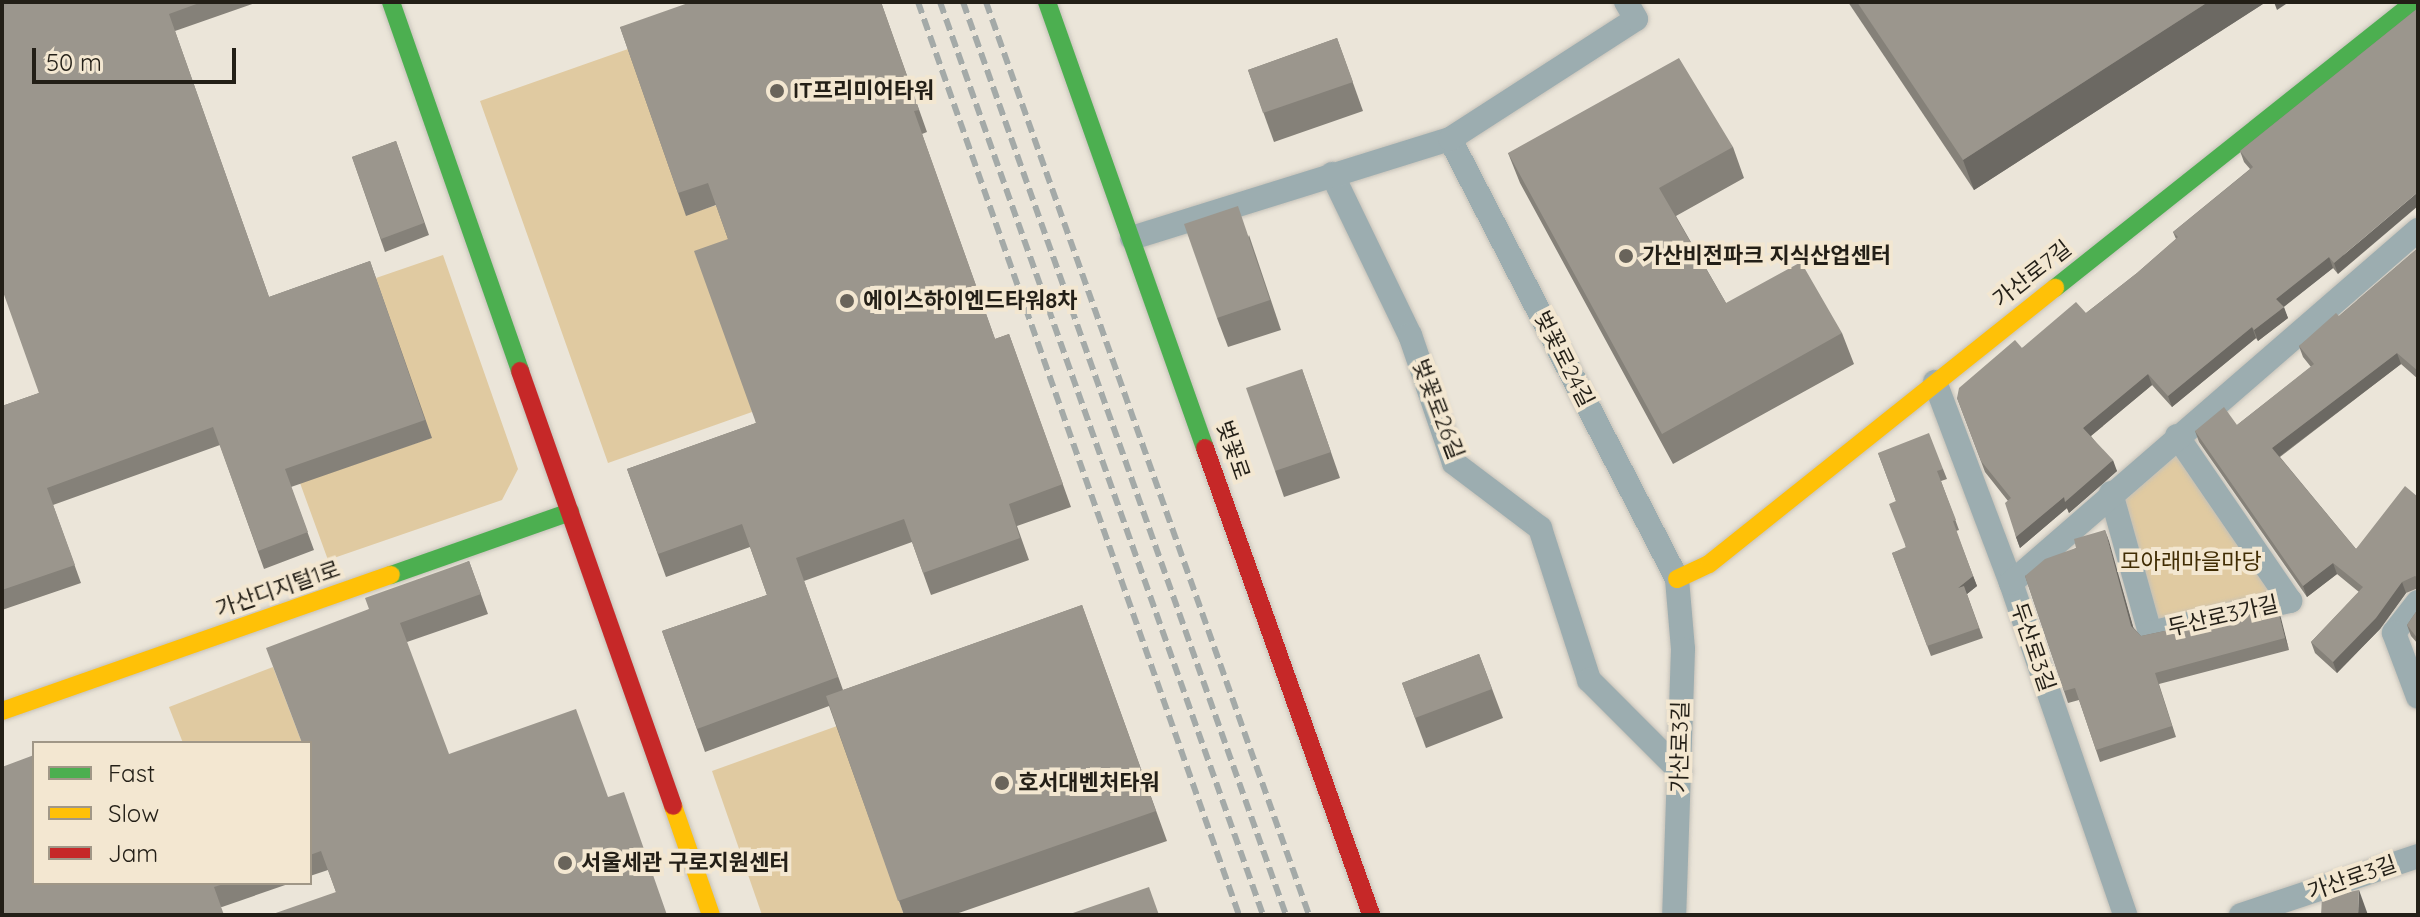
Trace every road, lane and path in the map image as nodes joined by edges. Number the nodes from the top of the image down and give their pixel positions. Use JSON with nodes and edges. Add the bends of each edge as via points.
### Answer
{"nodes":[{"id":1,"x":391,"y":2,"type":"edge"},
{"id":2,"x":1047,"y":2,"type":"edge"},
{"id":3,"x":2414,"y":2,"type":"edge"},
{"id":4,"x":1631,"y":10,"type":"edge"},
{"id":5,"x":1450,"y":139,"type":"junction"},
{"id":6,"x":1332,"y":174,"type":"junction"},
{"id":7,"x":2418,"y":230,"type":"edge"},
{"id":8,"x":1132,"y":238,"type":"junction"},
{"id":9,"x":1935,"y":382,"type":"junction"},
{"id":10,"x":2177,"y":436,"type":"junction"},
{"id":11,"x":2111,"y":493,"type":"junction"},
{"id":12,"x":570,"y":512,"type":"junction"},
{"id":13,"x":1677,"y":579,"type":"junction"},
{"id":14,"x":2011,"y":583,"type":"junction"},
{"id":15,"x":2418,"y":602,"type":"edge"},
{"id":16,"x":2418,"y":697,"type":"edge"},
{"id":17,"x":2,"y":711,"type":"edge"},
{"id":18,"x":1680,"y":771,"type":"junction"},
{"id":19,"x":2418,"y":856,"type":"edge"},
{"id":20,"x":711,"y":915,"type":"edge"},
{"id":21,"x":1371,"y":915,"type":"edge"},
{"id":22,"x":1674,"y":915,"type":"edge"},
{"id":23,"x":2125,"y":915,"type":"edge"},
{"id":24,"x":2241,"y":915,"type":"edge"}],
"edges":[{"from":1,"to":12,"type":"street"},
{"from":2,"to":8,"type":"street","name":"벚꽃로"},
{"from":3,"to":9,"type":"street","name":"가산로7길"},
{"from":4,"to":5,"type":"street"},
{"from":5,"to":6,"type":"street"},
{"from":5,"to":13,"type":"street","name":"벚꽃로24길"},
{"from":6,"to":8,"type":"street"},
{"from":6,"to":18,"type":"street","name":"벚꽃로26길","via":[[1410,335],[1454,463],[1540,528],[1589,680]]},
{"from":7,"to":10,"type":"street"},
{"from":8,"to":21,"type":"street","name":"벚꽃로"},
{"from":9,"to":13,"type":"street","name":"가산로7길","via":[[1709,564]]},
{"from":9,"to":14,"type":"street","name":"두산로3길"},
{"from":10,"to":11,"type":"street"},
{"from":10,"to":11,"type":"street","name":"두산로3가길","via":[[2290,601],[2150,633]]},
{"from":11,"to":14,"type":"street"},
{"from":12,"to":17,"type":"street","name":"가산디지털1로"},
{"from":12,"to":20,"type":"street"},
{"from":13,"to":18,"type":"street","name":"가산로3길","via":[[1683,649]]},
{"from":14,"to":23,"type":"street","name":"두산로3길"},
{"from":15,"to":16,"type":"street","via":[[2394,633]]},
{"from":18,"to":22,"type":"street","name":"가산로3길"},
{"from":19,"to":24,"type":"street","name":"가산로3길"}]}
